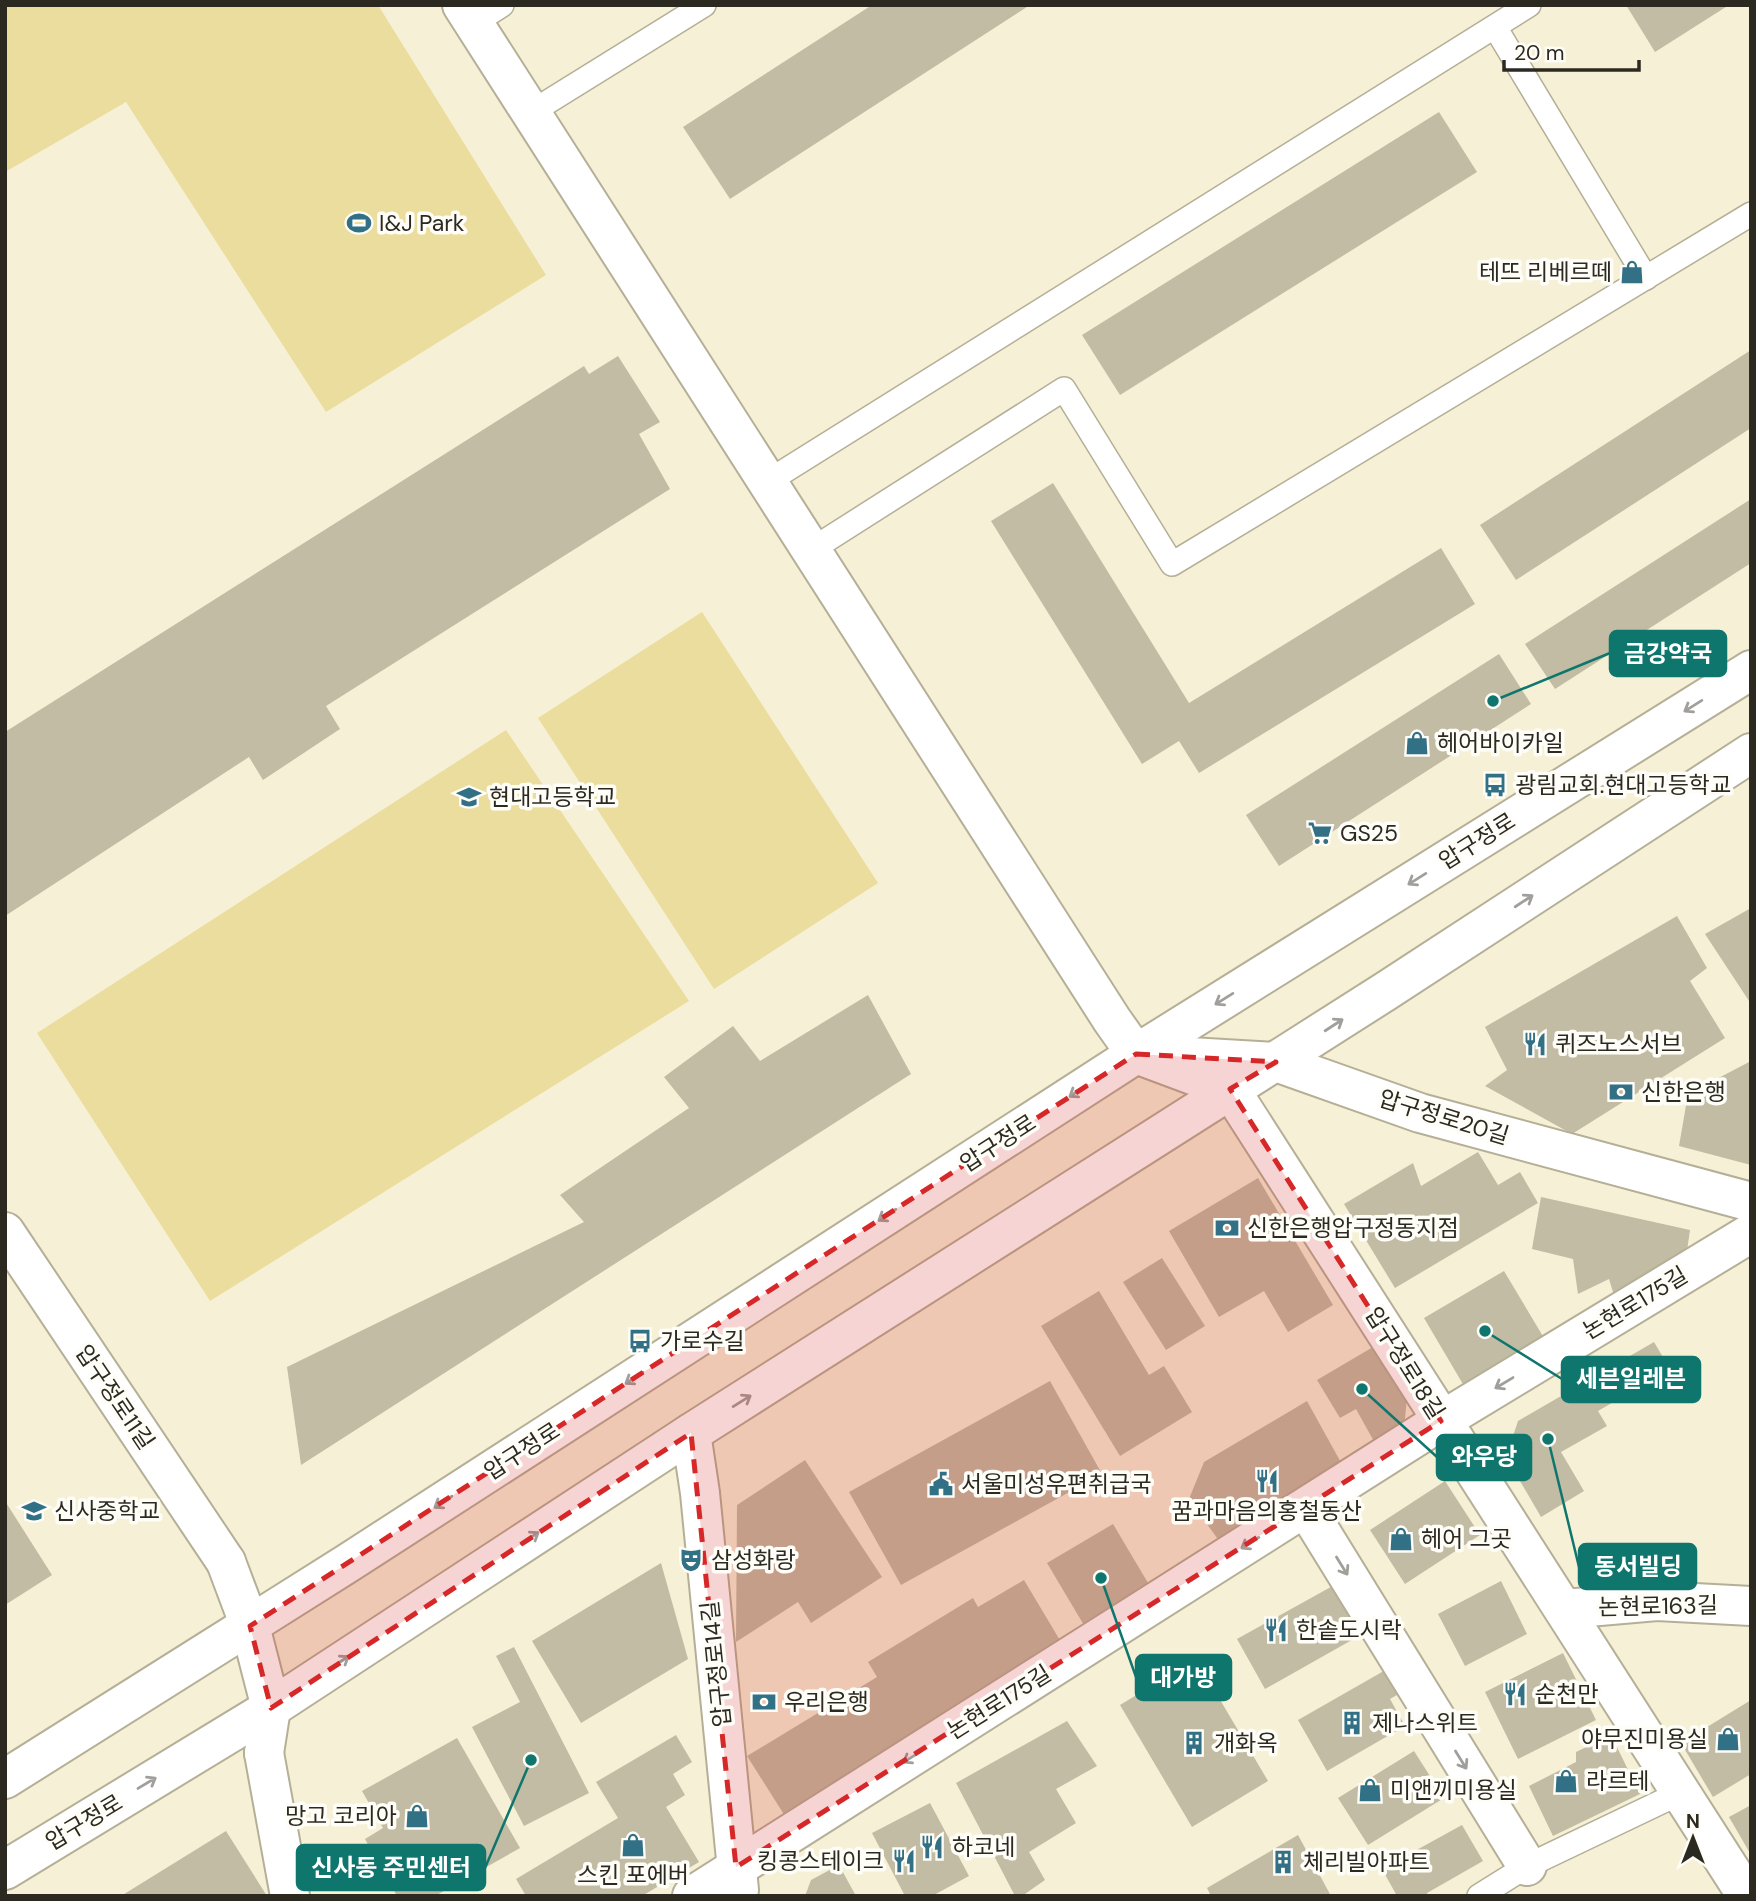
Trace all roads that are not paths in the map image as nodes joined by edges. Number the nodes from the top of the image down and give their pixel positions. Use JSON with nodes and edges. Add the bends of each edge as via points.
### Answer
{"nodes":[{"id":1,"x":704,"y":5,"type":"edge"},
{"id":2,"x":1529,"y":5,"type":"edge"},
{"id":3,"x":479,"y":11,"type":"edge"},
{"id":4,"x":1495,"y":27,"type":"junction"},
{"id":5,"x":530,"y":113,"type":"junction"},
{"id":6,"x":1751,"y":214,"type":"edge"},
{"id":7,"x":1646,"y":278,"type":"junction"},
{"id":8,"x":767,"y":482,"type":"junction"},
{"id":9,"x":811,"y":550,"type":"junction"},
{"id":10,"x":1751,"y":670,"type":"edge"},
{"id":11,"x":1751,"y":753,"type":"edge"},
{"id":12,"x":1136,"y":1054,"type":"junction"},
{"id":13,"x":1276,"y":1062,"type":"junction"},
{"id":14,"x":1230,"y":1089,"type":"junction"},
{"id":15,"x":1751,"y":1202,"type":"edge"},
{"id":16,"x":5,"y":1232,"type":"edge"},
{"id":17,"x":1751,"y":1233,"type":"edge"},
{"id":18,"x":1441,"y":1421,"type":"junction"},
{"id":19,"x":691,"y":1433,"type":"junction"},
{"id":20,"x":1306,"y":1508,"type":"junction"},
{"id":21,"x":1751,"y":1606,"type":"edge"},
{"id":22,"x":1565,"y":1609,"type":"junction"},
{"id":23,"x":250,"y":1626,"type":"junction"},
{"id":24,"x":271,"y":1708,"type":"junction"},
{"id":25,"x":5,"y":1779,"type":"edge"},
{"id":26,"x":1682,"y":1792,"type":"junction"},
{"id":27,"x":1527,"y":1866,"type":"junction"},
{"id":28,"x":5,"y":1870,"type":"edge"},
{"id":29,"x":738,"y":1882,"type":"edge"},
{"id":30,"x":290,"y":1896,"type":"edge"},
{"id":31,"x":692,"y":1896,"type":"edge"},
{"id":32,"x":1479,"y":1896,"type":"edge"},
{"id":33,"x":1747,"y":1896,"type":"edge"}],
"edges":[{"from":1,"to":5,"type":"lane"},
{"from":2,"to":4,"type":"lane"},
{"from":3,"to":5,"type":"street"},
{"from":4,"to":7,"type":"lane"},
{"from":4,"to":8,"type":"lane"},
{"from":5,"to":8,"type":"street"},
{"from":6,"to":7,"type":"lane"},
{"from":7,"to":9,"type":"lane","via":[[1172,564],[1065,390]]},
{"from":8,"to":9,"type":"street"},
{"from":9,"to":12,"type":"street"},
{"from":10,"to":12,"type":"street","name":"압구정로","one_way":true},
{"from":13,"to":11,"type":"street","name":"압구정로","one_way":true},
{"from":12,"to":13,"type":"street","name":"압구정로20길"},
{"from":12,"to":14,"type":"street"},
{"from":12,"to":23,"type":"street","name":"압구정로","one_way":true},
{"from":13,"to":14,"type":"street","name":"압구정로"},
{"from":13,"to":15,"type":"street","name":"압구정로20길","via":[[1420,1113]]},
{"from":14,"to":18,"type":"street","name":"압구정로18길"},
{"from":19,"to":14,"type":"street","name":"압구정로","one_way":true},
{"from":16,"to":23,"type":"street","name":"압구정로11길","via":[[226,1562]]},
{"from":17,"to":18,"type":"street","name":"논현로175길","one_way":true},
{"from":18,"to":20,"type":"street","name":"논현로175길"},
{"from":18,"to":22,"type":"street","name":"압구정로18길"},
{"from":24,"to":19,"type":"street","name":"압구정로","one_way":true},
{"from":19,"to":29,"type":"street","name":"압구정로14길"},
{"from":20,"to":27,"type":"street","one_way":true},
{"from":20,"to":29,"type":"street","name":"논현로175길","one_way":true},
{"from":21,"to":22,"type":"street","name":"논현로163길","via":[[1657,1601]]},
{"from":22,"to":26,"type":"street","name":"압구정로18길"},
{"from":23,"to":24,"type":"street"},
{"from":23,"to":25,"type":"street","name":"압구정로"},
{"from":28,"to":24,"type":"street","name":"압구정로","one_way":true},
{"from":24,"to":30,"type":"street","via":[[264,1753]]},
{"from":26,"to":27,"type":"lane"},
{"from":26,"to":33,"type":"street","name":"압구정로18길"},
{"from":27,"to":32,"type":"lane"},
{"from":29,"to":31,"type":"street","name":"논현로175길"}]}
